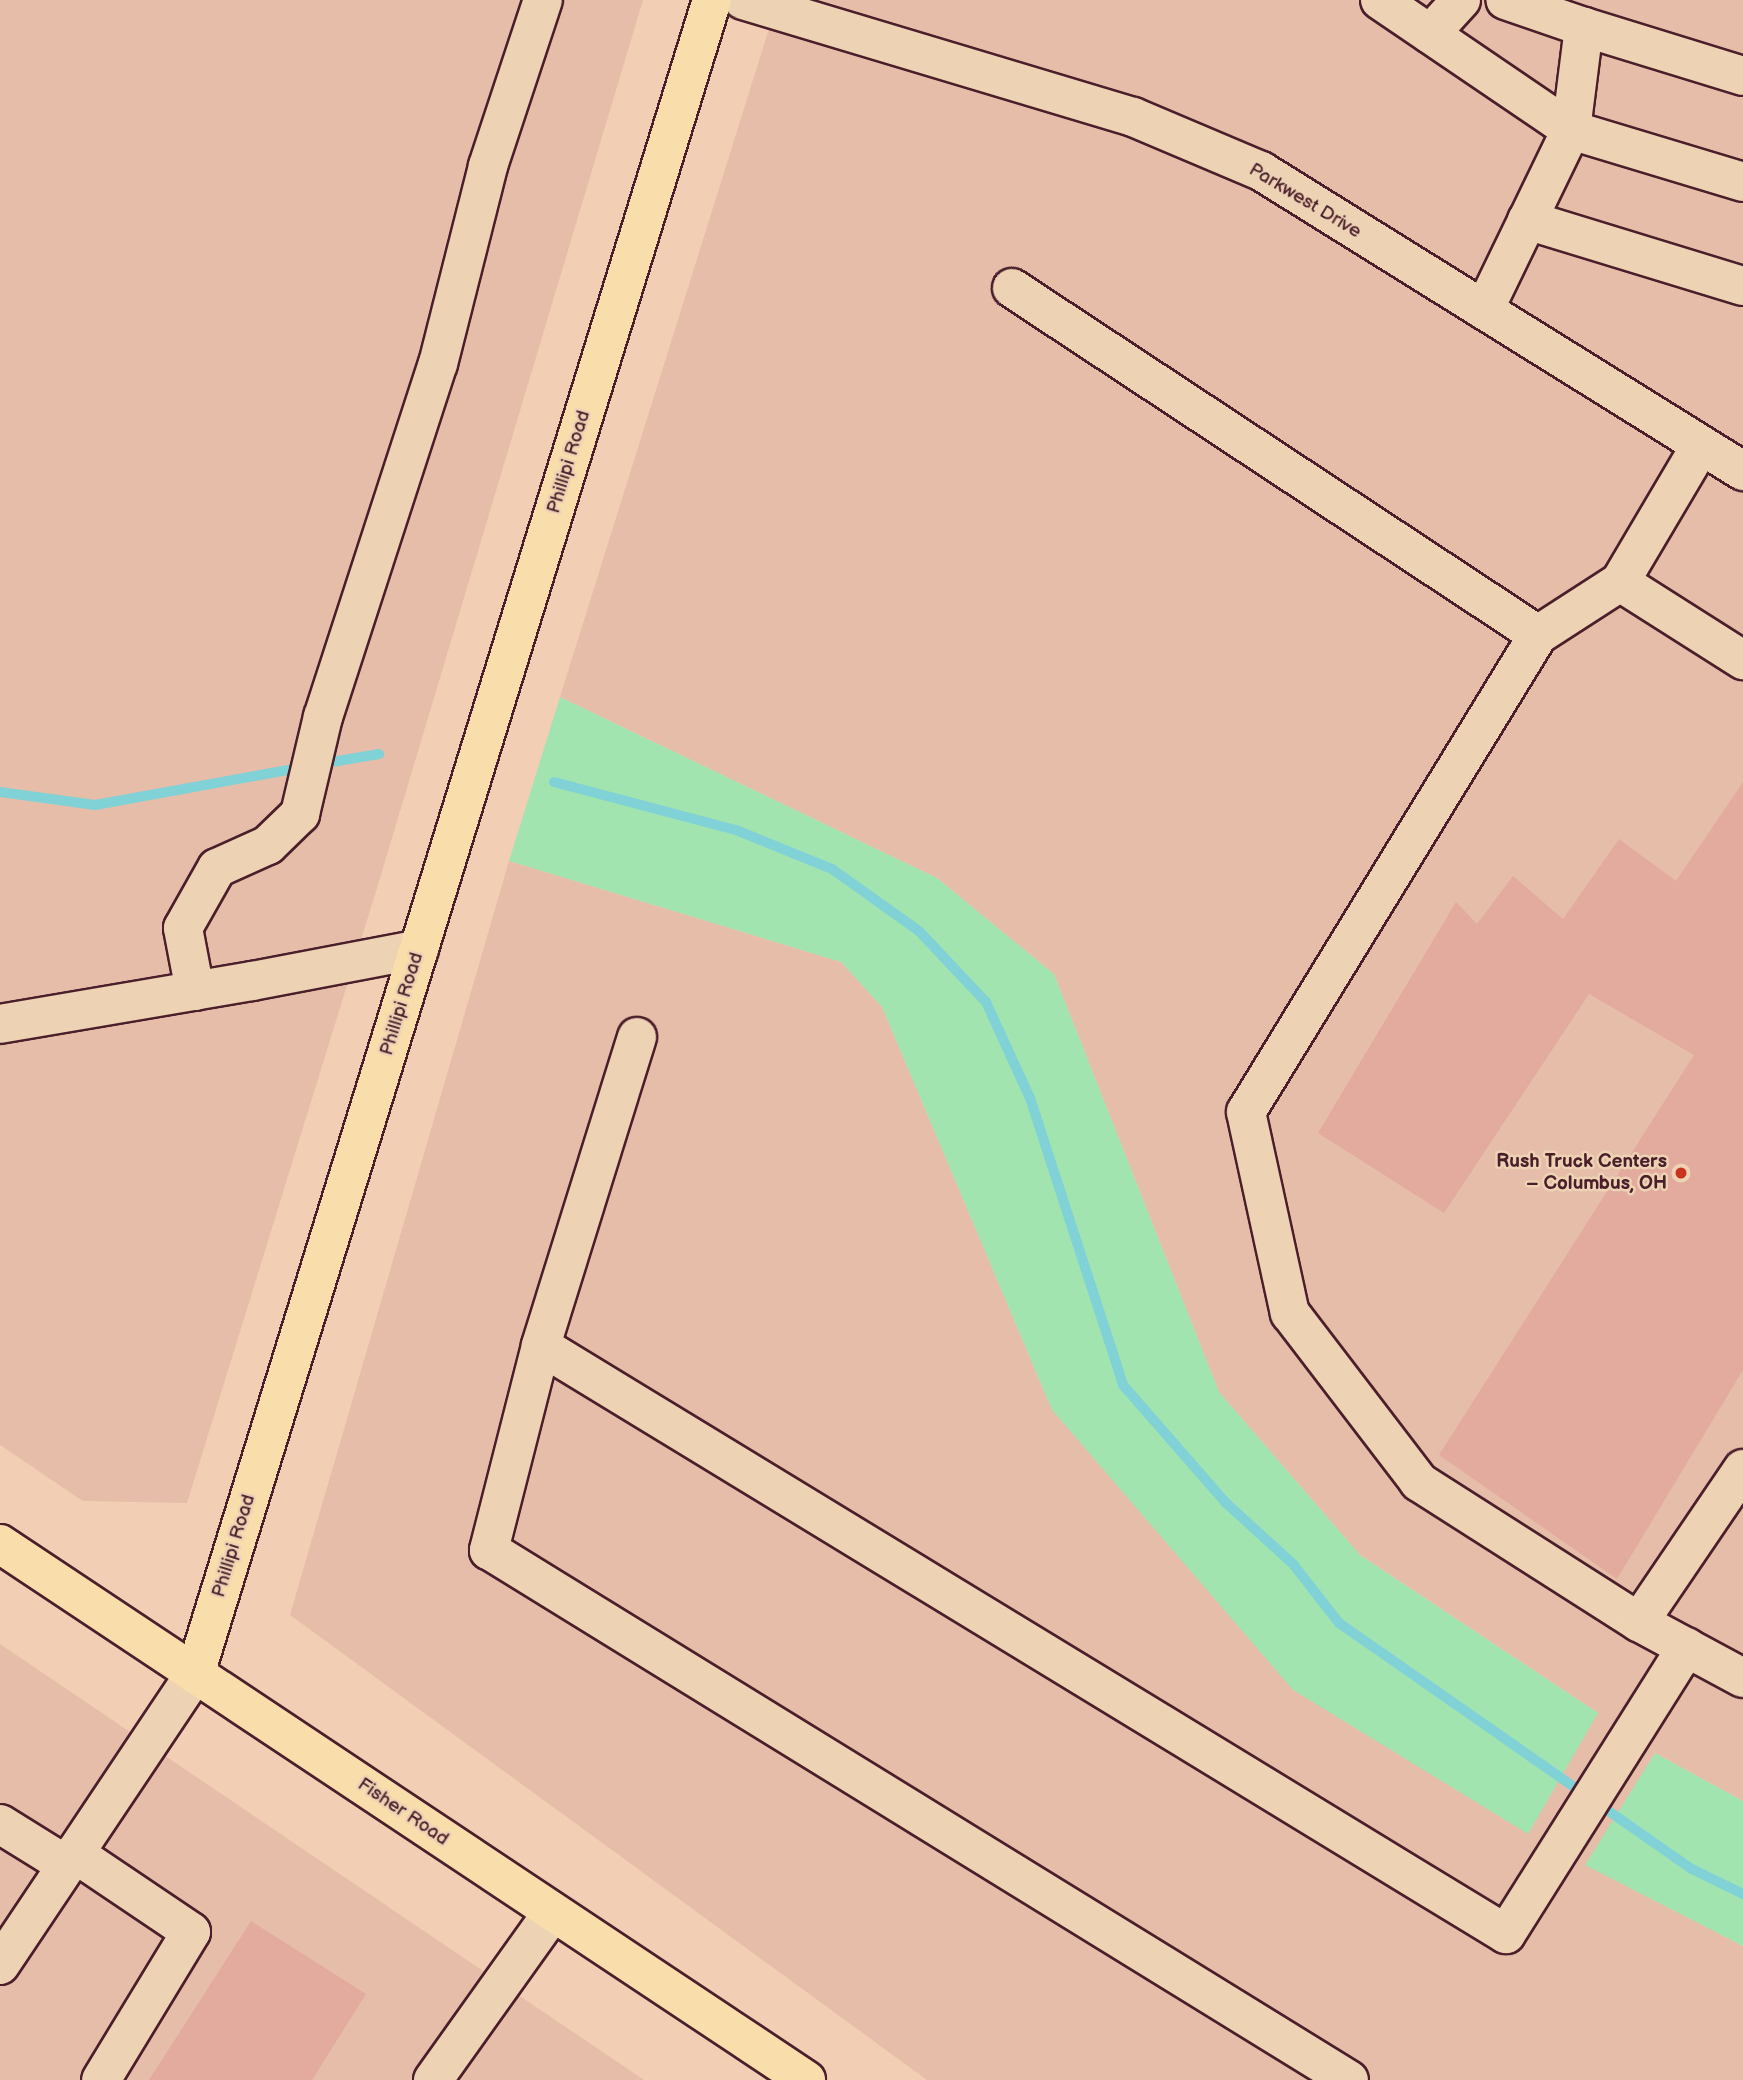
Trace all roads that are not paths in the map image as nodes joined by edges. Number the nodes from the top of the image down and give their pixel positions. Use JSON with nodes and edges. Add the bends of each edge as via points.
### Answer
{"nodes":[{"id":1,"x":543,"y":0,"type":"edge"},
{"id":2,"x":712,"y":0,"type":"edge"},
{"id":3,"x":743,"y":0,"type":"edge"},
{"id":4,"x":1380,"y":0,"type":"edge"},
{"id":5,"x":1461,"y":0,"type":"edge"},
{"id":6,"x":1505,"y":0,"type":"edge"},
{"id":7,"x":1584,"y":27,"type":"junction"},
{"id":8,"x":1430,"y":34,"type":"junction"},
{"id":9,"x":1743,"y":76,"type":"edge"},
{"id":10,"x":1571,"y":130,"type":"junction"},
{"id":11,"x":1743,"y":182,"type":"edge"},
{"id":12,"x":1527,"y":220,"type":"junction"},
{"id":13,"x":1743,"y":286,"type":"edge"},
{"id":14,"x":1012,"y":288,"type":"dead end"},
{"id":15,"x":1484,"y":310,"type":"junction"},
{"id":16,"x":1700,"y":445,"type":"junction"},
{"id":17,"x":1743,"y":471,"type":"edge"},
{"id":18,"x":1620,"y":582,"type":"junction"},
{"id":19,"x":1538,"y":635,"type":"junction"},
{"id":20,"x":1743,"y":660,"type":"edge"},
{"id":21,"x":419,"y":949,"type":"junction"},
{"id":22,"x":195,"y":991,"type":"junction"},
{"id":23,"x":0,"y":1024,"type":"edge"},
{"id":24,"x":636,"y":1037,"type":"dead end"},
{"id":25,"x":541,"y":1346,"type":"junction"},
{"id":26,"x":1743,"y":1469,"type":"edge"},
{"id":27,"x":0,"y":1544,"type":"edge"},
{"id":28,"x":1639,"y":1622,"type":"junction"},
{"id":29,"x":1687,"y":1647,"type":"junction"},
{"id":30,"x":195,"y":1674,"type":"junction"},
{"id":31,"x":1743,"y":1678,"type":"edge"},
{"id":32,"x":0,"y":1824,"type":"edge"},
{"id":33,"x":70,"y":1859,"type":"junction"},
{"id":34,"x":553,"y":1912,"type":"junction"},
{"id":35,"x":0,"y":1965,"type":"edge"},
{"id":36,"x":101,"y":2080,"type":"edge"},
{"id":37,"x":433,"y":2080,"type":"edge"},
{"id":38,"x":806,"y":2080,"type":"edge"},
{"id":39,"x":1349,"y":2080,"type":"edge"}],
"edges":[{"from":1,"to":22,"type":"street","via":[[488,166],[438,364],[323,717],[300,814],[268,845],[217,868],[183,929]]},
{"from":2,"to":21,"type":"main road","name":"Phillipi Road"},
{"from":3,"to":15,"type":"street","name":"Parkwest Drive","via":[[1133,117],[1261,172]]},
{"from":4,"to":8,"type":"street"},
{"from":5,"to":8,"type":"street"},
{"from":6,"to":7,"type":"street"},
{"from":7,"to":9,"type":"street"},
{"from":7,"to":10,"type":"street"},
{"from":8,"to":10,"type":"street"},
{"from":10,"to":11,"type":"street"},
{"from":10,"to":12,"type":"street"},
{"from":12,"to":13,"type":"street"},
{"from":12,"to":15,"type":"street"},
{"from":14,"to":19,"type":"street"},
{"from":15,"to":16,"type":"street","name":"Parkwest Drive"},
{"from":16,"to":17,"type":"street","name":"Parkwest Drive"},
{"from":16,"to":18,"type":"street"},
{"from":18,"to":19,"type":"street"},
{"from":18,"to":20,"type":"street"},
{"from":19,"to":28,"type":"street","via":[[1246,1112],[1290,1313],[1419,1482]]},
{"from":21,"to":22,"type":"street"},
{"from":21,"to":30,"type":"main road","name":"Phillipi Road"},
{"from":22,"to":23,"type":"street"},
{"from":24,"to":25,"type":"street"},
{"from":25,"to":29,"type":"street","via":[[1506,1934]]},
{"from":25,"to":39,"type":"street","via":[[489,1550]]},
{"from":26,"to":28,"type":"street"},
{"from":27,"to":30,"type":"main road","name":"Fisher Road"},
{"from":28,"to":29,"type":"street"},
{"from":29,"to":31,"type":"street"},
{"from":30,"to":33,"type":"street","name":"Phillipi Road"},
{"from":30,"to":34,"type":"main road","name":"Fisher Road"},
{"from":32,"to":33,"type":"street"},
{"from":33,"to":35,"type":"street","name":"Phillipi Road"},
{"from":33,"to":36,"type":"street","via":[[191,1932]]},
{"from":34,"to":37,"type":"street"},
{"from":34,"to":38,"type":"main road","name":"Fisher Road"}]}
